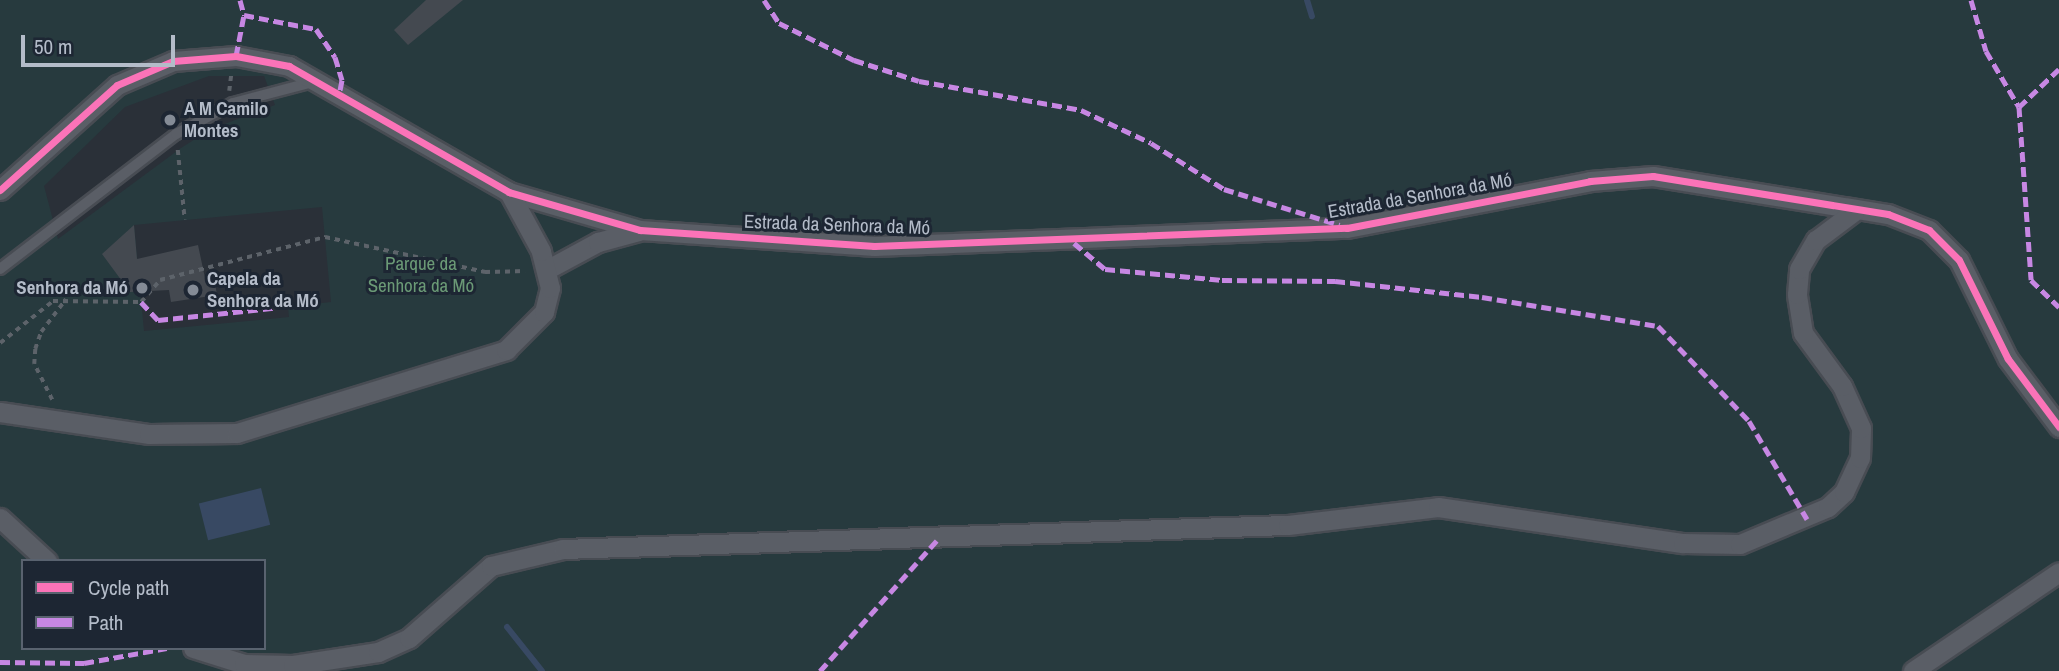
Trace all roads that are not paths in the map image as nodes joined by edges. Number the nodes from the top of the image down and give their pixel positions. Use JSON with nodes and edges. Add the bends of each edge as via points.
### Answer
{"nodes":[{"id":1,"x":313,"y":82,"type":"junction"},
{"id":2,"x":0,"y":190,"type":"edge"},
{"id":3,"x":509,"y":192,"type":"junction"},
{"id":4,"x":1856,"y":211,"type":"junction"},
{"id":5,"x":640,"y":230,"type":"junction"},
{"id":6,"x":0,"y":269,"type":"edge"},
{"id":7,"x":548,"y":269,"type":"junction"},
{"id":8,"x":0,"y":412,"type":"edge"},
{"id":9,"x":2059,"y":427,"type":"edge"},
{"id":10,"x":0,"y":518,"type":"edge"},
{"id":11,"x":45,"y":559,"type":"edge"},
{"id":12,"x":2059,"y":572,"type":"edge"},
{"id":13,"x":199,"y":650,"type":"edge"},
{"id":14,"x":1913,"y":671,"type":"edge"}],
"edges":[{"from":1,"to":2,"type":"street","name":"Estrada da Senhora da Mó","via":[[289,66],[236,56],[173,61],[117,85]]},
{"from":1,"to":3,"type":"street","name":"Estrada da Senhora da Mó"},
{"from":1,"to":6,"type":"lane","via":[[233,103],[176,134]]},
{"from":3,"to":5,"type":"street","name":"Estrada da Senhora da Mó"},
{"from":3,"to":7,"type":"street"},
{"from":4,"to":5,"type":"street","name":"Estrada da Senhora da Mó","via":[[1653,176],[1590,181],[1334,229],[874,246]]},
{"from":4,"to":9,"type":"street","name":"Estrada da Senhora da Mó","via":[[1904,218],[1945,243],[2008,359]]},
{"from":4,"to":13,"type":"street","via":[[1816,240],[1799,269],[1797,294],[1803,333],[1842,386],[1861,428],[1860,458],[1844,492],[1828,507],[1740,544],[1683,543],[1438,507],[1288,525],[563,549],[491,566],[409,638],[378,652],[281,665],[244,664]]},
{"from":5,"to":7,"type":"street","via":[[598,242]]},
{"from":7,"to":8,"type":"street","via":[[544,312],[506,350],[237,433],[149,434]]},
{"from":10,"to":11,"type":"street"},
{"from":12,"to":14,"type":"street"}]}
